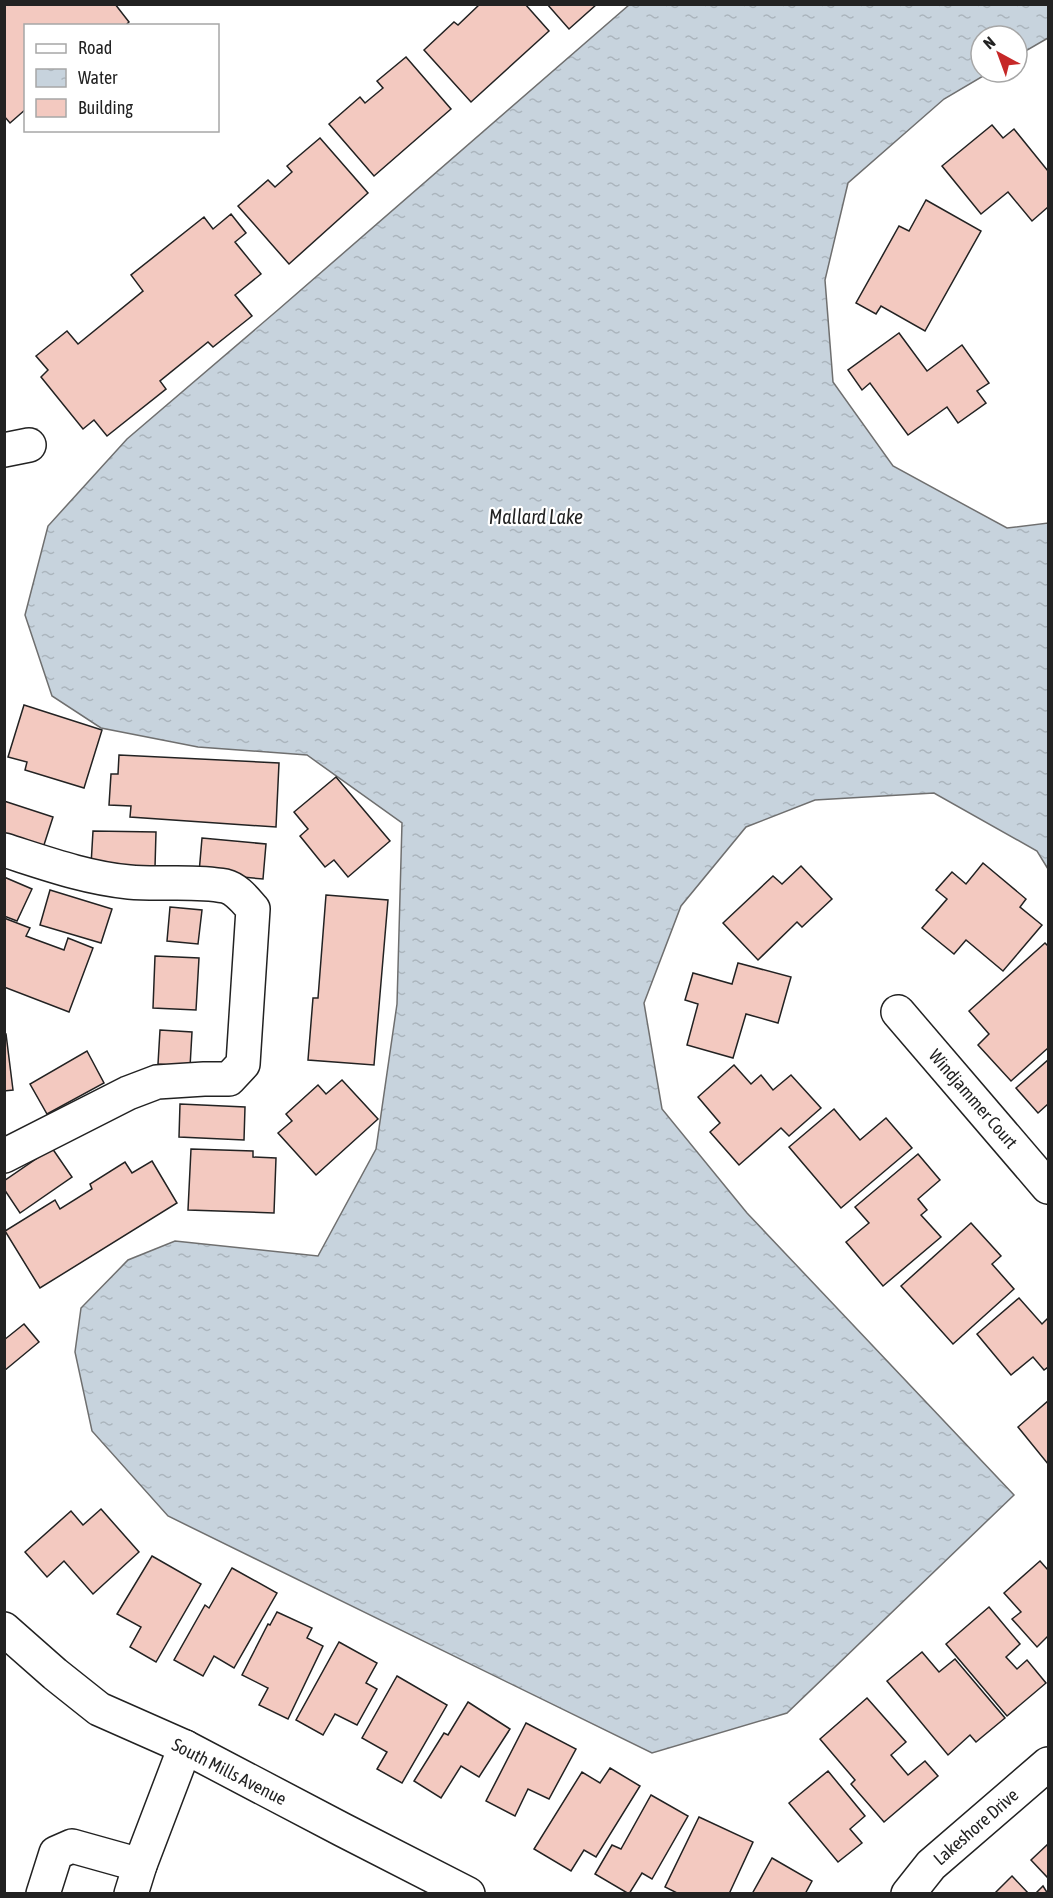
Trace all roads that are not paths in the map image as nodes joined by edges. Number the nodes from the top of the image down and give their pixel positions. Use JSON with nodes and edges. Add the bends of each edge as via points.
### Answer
{"nodes":[{"id":1,"x":4,"y":850,"type":"edge"},
{"id":2,"x":898,"y":1012,"type":"dead end"},
{"id":3,"x":4,"y":1156,"type":"edge"},
{"id":4,"x":1048,"y":1187,"type":"edge"},
{"id":5,"x":4,"y":1629,"type":"edge"},
{"id":6,"x":185,"y":1748,"type":"junction"},
{"id":7,"x":1048,"y":1764,"type":"edge"},
{"id":8,"x":136,"y":1879,"type":"edge"},
{"id":9,"x":43,"y":1893,"type":"edge"},
{"id":10,"x":468,"y":1893,"type":"edge"},
{"id":11,"x":908,"y":1893,"type":"edge"}],
"edges":[{"from":1,"to":3,"type":"street","via":[[83,874],[130,882],[227,886],[253,909],[243,1065],[229,1079],[157,1082]]},
{"from":2,"to":4,"type":"street","name":"Windjammer Court"},
{"from":5,"to":6,"type":"street","name":"South Mills Avenue","via":[[99,1709]]},
{"from":6,"to":8,"type":"street"},
{"from":6,"to":10,"type":"street","name":"South Mills Avenue"},
{"from":7,"to":11,"type":"street","name":"Lakeshore Drive","via":[[931,1865]]},
{"from":8,"to":9,"type":"street","via":[[72,1846],[56,1853]]}]}
